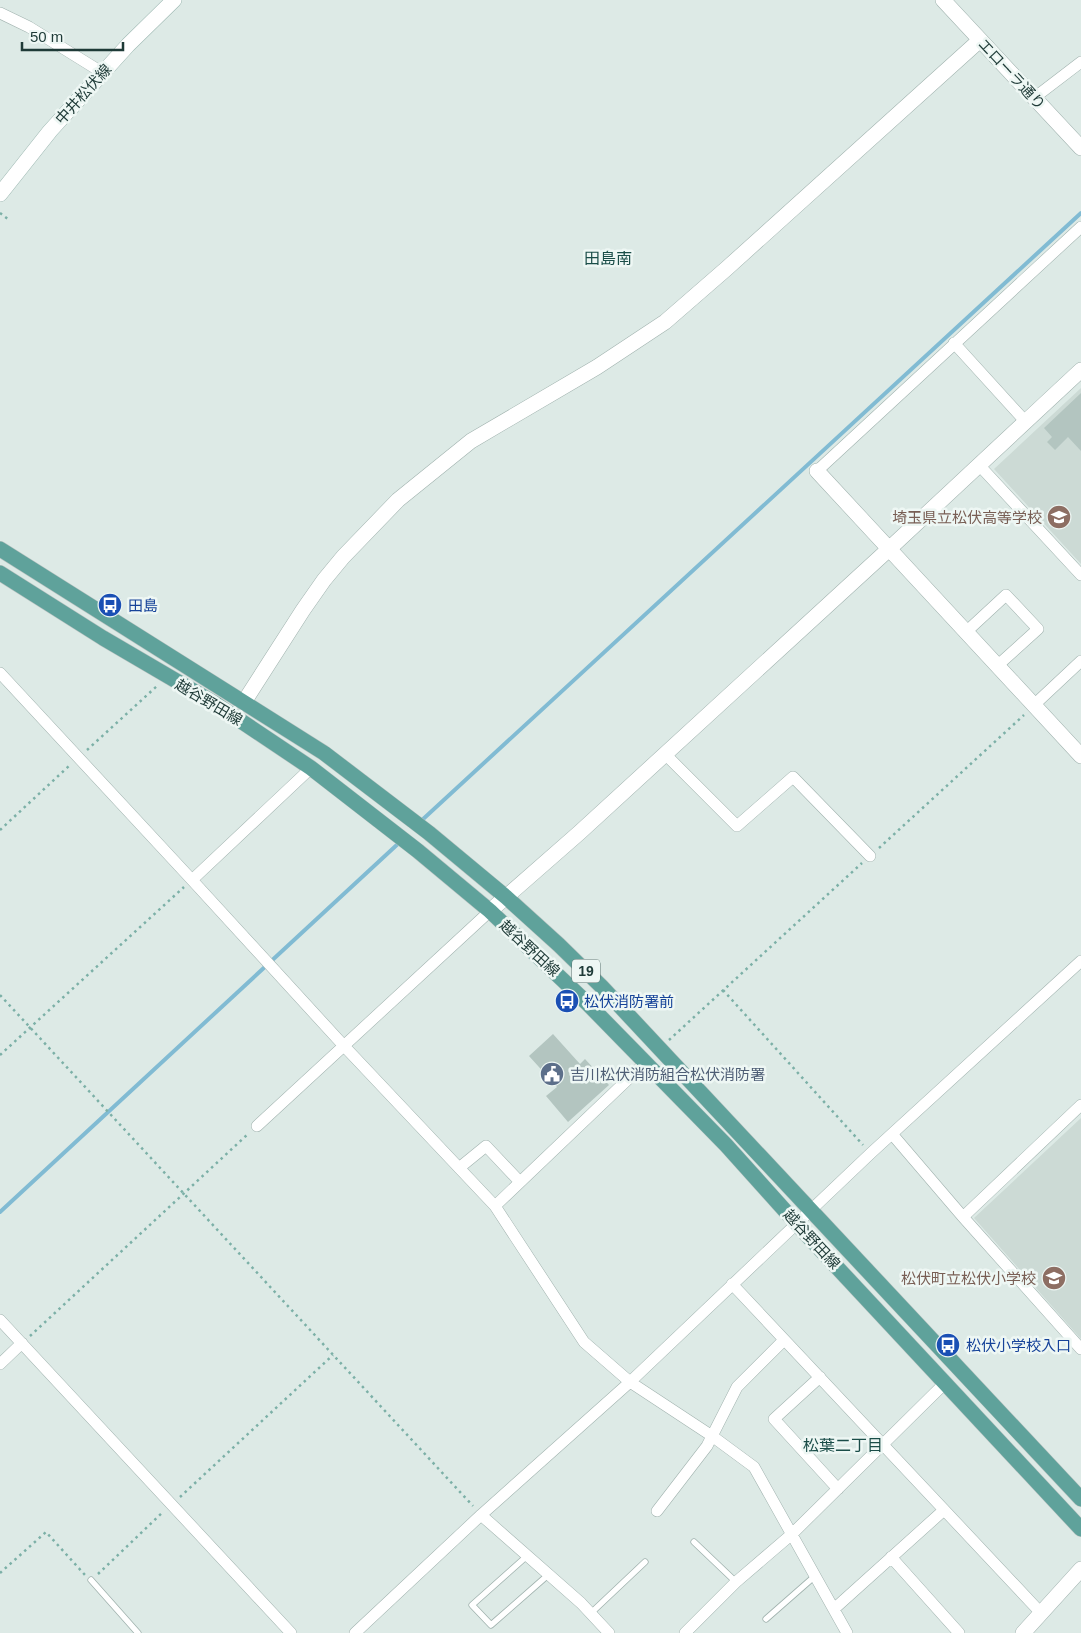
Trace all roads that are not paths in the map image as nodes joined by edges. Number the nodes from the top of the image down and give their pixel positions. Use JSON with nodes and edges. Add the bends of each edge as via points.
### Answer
{"nodes":[{"id":1,"x":174,"y":0,"type":"edge"},
{"id":2,"x":943,"y":0,"type":"edge"},
{"id":3,"x":0,"y":12,"type":"edge"},
{"id":4,"x":980,"y":40,"type":"junction"},
{"id":5,"x":1081,"y":62,"type":"edge"},
{"id":6,"x":103,"y":73,"type":"junction"},
{"id":7,"x":1034,"y":98,"type":"junction"},
{"id":8,"x":1081,"y":148,"type":"edge"},
{"id":9,"x":0,"y":194,"type":"edge"},
{"id":10,"x":1081,"y":227,"type":"edge"},
{"id":11,"x":954,"y":344,"type":"junction"},
{"id":12,"x":1081,"y":370,"type":"edge"},
{"id":13,"x":1025,"y":421,"type":"junction"},
{"id":14,"x":979,"y":465,"type":"junction"},
{"id":15,"x":817,"y":471,"type":"joint"},
{"id":16,"x":0,"y":549,"type":"edge"},
{"id":17,"x":889,"y":549,"type":"junction"},
{"id":18,"x":0,"y":573,"type":"edge"},
{"id":19,"x":1081,"y":575,"type":"edge"},
{"id":20,"x":966,"y":632,"type":"junction"},
{"id":21,"x":1081,"y":661,"type":"edge"},
{"id":22,"x":997,"y":666,"type":"junction"},
{"id":23,"x":0,"y":673,"type":"edge"},
{"id":24,"x":244,"y":702,"type":"junction"},
{"id":25,"x":1034,"y":705,"type":"junction"},
{"id":26,"x":665,"y":754,"type":"junction"},
{"id":27,"x":1081,"y":756,"type":"edge"},
{"id":28,"x":311,"y":768,"type":"junction"},
{"id":29,"x":870,"y":856,"type":"dead end"},
{"id":30,"x":192,"y":880,"type":"junction"},
{"id":31,"x":506,"y":897,"type":"junction"},
{"id":32,"x":490,"y":911,"type":"junction"},
{"id":33,"x":1081,"y":961,"type":"edge"},
{"id":34,"x":344,"y":1046,"type":"junction"},
{"id":35,"x":645,"y":1063,"type":"junction"},
{"id":36,"x":1081,"y":1105,"type":"edge"},
{"id":37,"x":257,"y":1126,"type":"road end"},
{"id":38,"x":892,"y":1134,"type":"junction"},
{"id":39,"x":459,"y":1168,"type":"junction"},
{"id":40,"x":520,"y":1182,"type":"junction"},
{"id":41,"x":495,"y":1206,"type":"junction"},
{"id":42,"x":811,"y":1210,"type":"junction"},
{"id":43,"x":963,"y":1217,"type":"junction"},
{"id":44,"x":796,"y":1223,"type":"junction"},
{"id":45,"x":732,"y":1284,"type":"junction"},
{"id":46,"x":0,"y":1320,"type":"edge"},
{"id":47,"x":784,"y":1340,"type":"junction"},
{"id":48,"x":22,"y":1344,"type":"junction"},
{"id":49,"x":1081,"y":1349,"type":"edge"},
{"id":50,"x":0,"y":1364,"type":"edge"},
{"id":51,"x":820,"y":1377,"type":"junction"},
{"id":52,"x":630,"y":1382,"type":"junction"},
{"id":53,"x":946,"y":1382,"type":"junction"},
{"id":54,"x":712,"y":1436,"type":"junction"},
{"id":55,"x":883,"y":1445,"type":"junction"},
{"id":56,"x":838,"y":1489,"type":"junction"},
{"id":57,"x":1081,"y":1499,"type":"edge"},
{"id":58,"x":944,"y":1510,"type":"junction"},
{"id":59,"x":656,"y":1511,"type":"dead end"},
{"id":60,"x":481,"y":1514,"type":"junction"},
{"id":61,"x":1081,"y":1529,"type":"edge"},
{"id":62,"x":792,"y":1534,"type":"junction"},
{"id":63,"x":694,"y":1542,"type":"dead end"},
{"id":64,"x":527,"y":1556,"type":"junction"},
{"id":65,"x":891,"y":1557,"type":"junction"},
{"id":66,"x":644,"y":1562,"type":"dead end"},
{"id":67,"x":1081,"y":1569,"type":"edge"},
{"id":68,"x":548,"y":1575,"type":"junction"},
{"id":69,"x":815,"y":1576,"type":"junction"},
{"id":70,"x":90,"y":1580,"type":"road end"},
{"id":71,"x":736,"y":1582,"type":"junction"},
{"id":72,"x":834,"y":1609,"type":"junction"},
{"id":73,"x":591,"y":1613,"type":"junction"},
{"id":74,"x":1041,"y":1613,"type":"junction"},
{"id":75,"x":766,"y":1618,"type":"dead end"},
{"id":76,"x":138,"y":1633,"type":"edge"},
{"id":77,"x":291,"y":1633,"type":"edge"},
{"id":78,"x":355,"y":1633,"type":"edge"},
{"id":79,"x":609,"y":1633,"type":"edge"},
{"id":80,"x":685,"y":1633,"type":"edge"},
{"id":81,"x":847,"y":1633,"type":"edge"},
{"id":82,"x":960,"y":1633,"type":"edge"},
{"id":83,"x":1023,"y":1633,"type":"edge"}],
"edges":[{"from":1,"to":6,"type":"street","name":"中井松伏線"},
{"from":2,"to":4,"type":"street","name":"エローラ通り"},
{"from":3,"to":6,"type":"street"},
{"from":4,"to":7,"type":"street","name":"エローラ通り"},
{"from":4,"to":24,"type":"street","via":[[665,322],[597,367],[472,441],[398,500],[324,580]]},
{"from":5,"to":7,"type":"street"},
{"from":6,"to":9,"type":"street","name":"中井松伏線","via":[[50,131]]},
{"from":7,"to":8,"type":"street","name":"エローラ通り"},
{"from":10,"to":11,"type":"street"},
{"from":11,"to":13,"type":"street"},
{"from":11,"to":15,"type":"street"},
{"from":12,"to":13,"type":"street"},
{"from":13,"to":14,"type":"street"},
{"from":14,"to":17,"type":"street"},
{"from":14,"to":19,"type":"street"},
{"from":15,"to":17,"type":"street"},
{"from":16,"to":24,"type":"main road","name":"越谷野田線","number":"19"},
{"from":17,"to":20,"type":"street"},
{"from":17,"to":26,"type":"street"},
{"from":18,"to":28,"type":"main road","name":"越谷野田線","number":"19","via":[[214,703]]},
{"from":20,"to":22,"type":"street"},
{"from":20,"to":22,"type":"street","via":[[1006,595],[1038,628]]},
{"from":21,"to":25,"type":"street"},
{"from":22,"to":25,"type":"street"},
{"from":23,"to":30,"type":"street"},
{"from":24,"to":31,"type":"main road","name":"越谷野田線","number":"19","via":[[353,775]]},
{"from":25,"to":27,"type":"street"},
{"from":26,"to":29,"type":"street","via":[[737,826],[793,777]]},
{"from":26,"to":31,"type":"street"},
{"from":28,"to":30,"type":"street"},
{"from":28,"to":32,"type":"main road","name":"越谷野田線","number":"19","via":[[418,850]]},
{"from":30,"to":34,"type":"street"},
{"from":31,"to":32,"type":"street"},
{"from":31,"to":42,"type":"main road","name":"越谷野田線","number":"19","via":[[590,975]]},
{"from":32,"to":34,"type":"street"},
{"from":32,"to":35,"type":"main road","name":"越谷野田線","number":"19"},
{"from":33,"to":38,"type":"street"},
{"from":34,"to":37,"type":"street"},
{"from":34,"to":39,"type":"street"},
{"from":35,"to":40,"type":"street"},
{"from":35,"to":44,"type":"main road","name":"越谷野田線","number":"19","via":[[726,1145]]},
{"from":36,"to":43,"type":"street"},
{"from":38,"to":42,"type":"street"},
{"from":38,"to":43,"type":"street"},
{"from":39,"to":40,"type":"street","via":[[486,1146]]},
{"from":39,"to":41,"type":"street"},
{"from":40,"to":41,"type":"street"},
{"from":41,"to":52,"type":"street","via":[[584,1342]]},
{"from":42,"to":44,"type":"street"},
{"from":42,"to":57,"type":"main road","name":"越谷野田線","number":"19"},
{"from":43,"to":49,"type":"street"},
{"from":44,"to":45,"type":"street"},
{"from":44,"to":53,"type":"main road","name":"越谷野田線","number":"19"},
{"from":45,"to":47,"type":"street"},
{"from":45,"to":52,"type":"street"},
{"from":46,"to":48,"type":"street"},
{"from":47,"to":51,"type":"street"},
{"from":47,"to":54,"type":"street","via":[[737,1387]]},
{"from":48,"to":50,"type":"street"},
{"from":48,"to":77,"type":"street"},
{"from":51,"to":55,"type":"street"},
{"from":51,"to":56,"type":"street","via":[[774,1420]]},
{"from":52,"to":54,"type":"street"},
{"from":52,"to":60,"type":"street"},
{"from":53,"to":55,"type":"street"},
{"from":53,"to":61,"type":"main road","name":"越谷野田線","number":"19"},
{"from":54,"to":59,"type":"street"},
{"from":54,"to":62,"type":"street","via":[[754,1466]]},
{"from":55,"to":56,"type":"street"},
{"from":55,"to":58,"type":"street"},
{"from":56,"to":62,"type":"street"},
{"from":58,"to":65,"type":"street"},
{"from":58,"to":74,"type":"street"},
{"from":60,"to":64,"type":"street"},
{"from":60,"to":78,"type":"street"},
{"from":62,"to":69,"type":"street"},
{"from":62,"to":71,"type":"street"},
{"from":63,"to":71,"type":"lane"},
{"from":64,"to":68,"type":"street"},
{"from":64,"to":68,"type":"lane","via":[[472,1605],[492,1624]]},
{"from":65,"to":72,"type":"street"},
{"from":65,"to":82,"type":"street"},
{"from":66,"to":73,"type":"lane"},
{"from":67,"to":74,"type":"street"},
{"from":68,"to":73,"type":"street"},
{"from":69,"to":72,"type":"street"},
{"from":69,"to":75,"type":"lane"},
{"from":70,"to":76,"type":"lane"},
{"from":71,"to":80,"type":"street"},
{"from":72,"to":81,"type":"street"},
{"from":73,"to":79,"type":"street"},
{"from":74,"to":83,"type":"street"}]}
